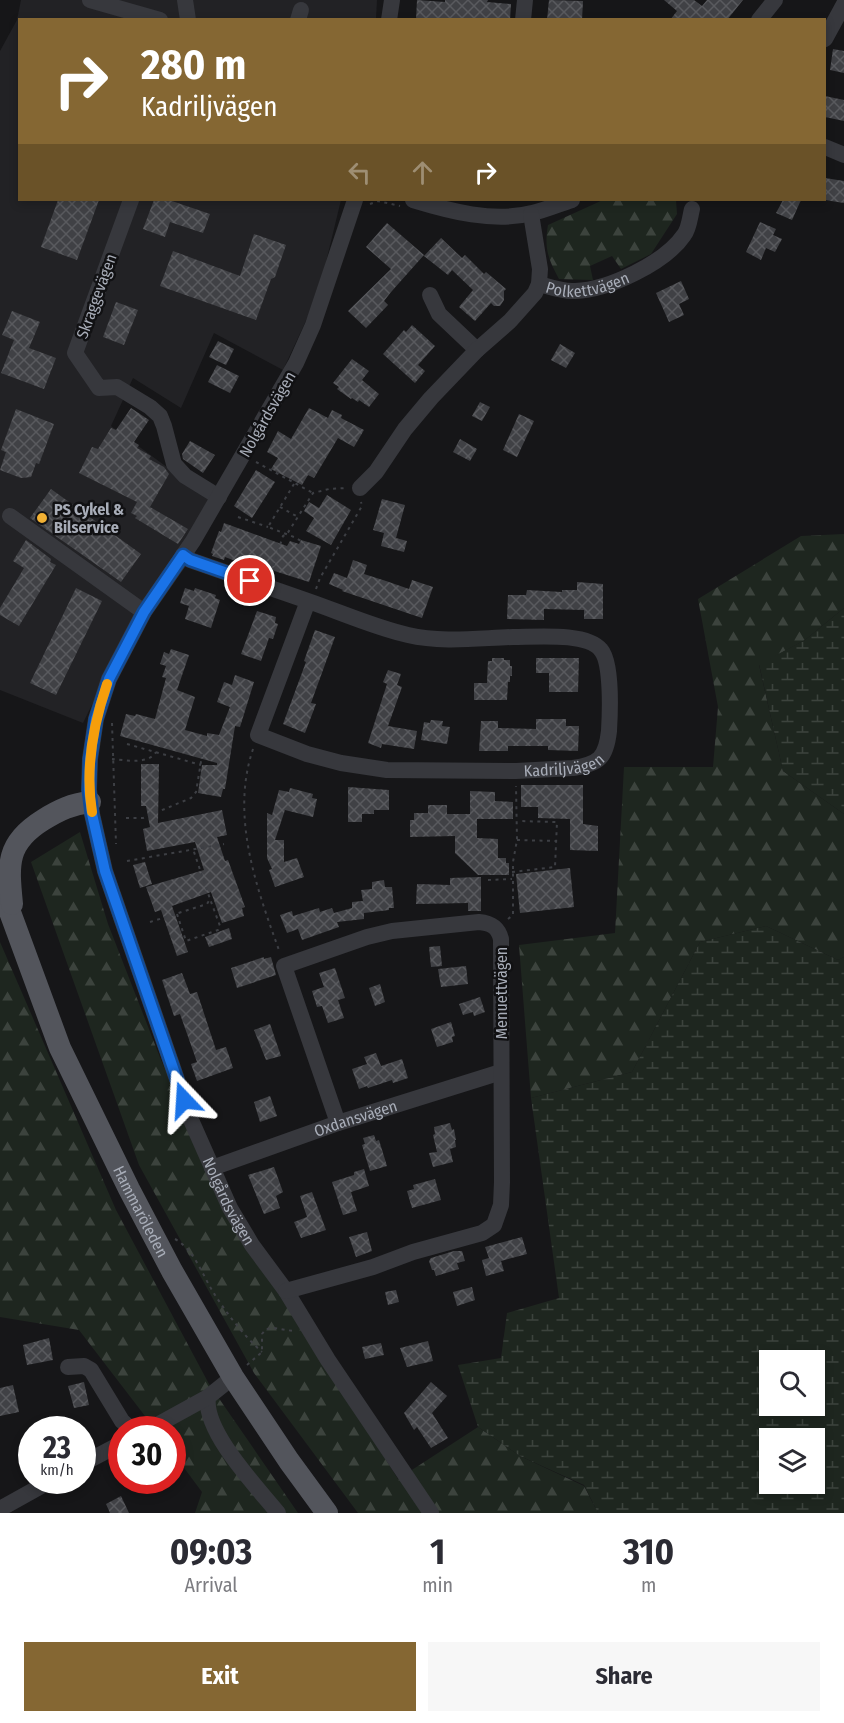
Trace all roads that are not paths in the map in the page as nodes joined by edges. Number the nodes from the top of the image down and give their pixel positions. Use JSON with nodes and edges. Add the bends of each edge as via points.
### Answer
{"nodes":[{"id":1,"x":75,"y":0,"type":"edge"},
{"id":2,"x":185,"y":0,"type":"edge"},
{"id":3,"x":392,"y":0,"type":"edge"},
{"id":4,"x":525,"y":0,"type":"edge"},
{"id":5,"x":775,"y":0,"type":"edge"},
{"id":6,"x":91,"y":1,"type":"edge"},
{"id":7,"x":844,"y":4,"type":"edge"},
{"id":8,"x":153,"y":18,"type":"edge"},
{"id":9,"x":188,"y":18,"type":"edge"},
{"id":10,"x":389,"y":18,"type":"edge"},
{"id":11,"x":523,"y":18,"type":"edge"},
{"id":12,"x":761,"y":18,"type":"edge"},
{"id":13,"x":826,"y":37,"type":"edge"},
{"id":14,"x":826,"y":147,"type":"edge"},
{"id":15,"x":844,"y":155,"type":"edge"},
{"id":16,"x":131,"y":201,"type":"edge"},
{"id":17,"x":355,"y":201,"type":"edge"},
{"id":18,"x":418,"y":201,"type":"edge"},
{"id":19,"x":569,"y":201,"type":"edge"},
{"id":20,"x":692,"y":209,"type":"dead end"},
{"id":21,"x":531,"y":214,"type":"junction"},
{"id":22,"x":539,"y":284,"type":"junction"},
{"id":23,"x":430,"y":295,"type":"dead end"},
{"id":24,"x":477,"y":350,"type":"junction"},
{"id":25,"x":360,"y":488,"type":"road end"},
{"id":26,"x":219,"y":497,"type":"junction"},
{"id":27,"x":10,"y":516,"type":"dead end"},
{"id":28,"x":183,"y":555,"type":"junction"},
{"id":29,"x":308,"y":601,"type":"junction"},
{"id":30,"x":144,"y":612,"type":"junction"},
{"id":31,"x":90,"y":802,"type":"junction"},
{"id":32,"x":0,"y":885,"type":"edge"},
{"id":33,"x":15,"y":929,"type":"junction"},
{"id":34,"x":501,"y":1072,"type":"junction"},
{"id":35,"x":338,"y":1123,"type":"junction"},
{"id":36,"x":212,"y":1168,"type":"junction"},
{"id":37,"x":286,"y":1291,"type":"junction"},
{"id":38,"x":68,"y":1367,"type":"dead end"},
{"id":39,"x":233,"y":1377,"type":"junction"},
{"id":40,"x":208,"y":1397,"type":"junction"},
{"id":41,"x":119,"y":1416,"type":"edge"},
{"id":42,"x":173,"y":1416,"type":"edge"},
{"id":43,"x":27,"y":1494,"type":"edge"},
{"id":44,"x":0,"y":1509,"type":"edge"},
{"id":45,"x":278,"y":1513,"type":"edge"},
{"id":46,"x":327,"y":1513,"type":"edge"},
{"id":47,"x":431,"y":1513,"type":"edge"}],
"edges":[{"from":1,"to":6,"type":"street"},
{"from":2,"to":9,"type":"street"},
{"from":3,"to":10,"type":"street"},
{"from":4,"to":11,"type":"street"},
{"from":5,"to":12,"type":"street"},
{"from":6,"to":8,"type":"street"},
{"from":7,"to":13,"type":"street"},
{"from":14,"to":15,"type":"street"},
{"from":16,"to":26,"type":"street","name":"Skraggevägen","via":[[75,353],[99,388],[117,387],[160,416],[174,464],[185,476]]},
{"from":17,"to":26,"type":"street","name":"Nolgårdsvägen","via":[[297,363]]},
{"from":18,"to":21,"type":"street","via":[[479,214]]},
{"from":19,"to":21,"type":"street"},
{"from":20,"to":22,"type":"street","name":"Polkettvägen","via":[[686,234],[644,267],[606,285],[574,291]]},
{"from":21,"to":22,"type":"street"},
{"from":22,"to":24,"type":"street","name":"Polkettvägen","via":[[510,321]]},
{"from":23,"to":24,"type":"street","via":[[439,314]]},
{"from":24,"to":25,"type":"street","name":"Polkettvägen","via":[[430,398]]},
{"from":26,"to":28,"type":"street","name":"Nolgårdsvägen"},
{"from":27,"to":30,"type":"street"},
{"from":28,"to":29,"type":"street","name":"Kadriljvägen"},
{"from":28,"to":30,"type":"street","name":"Nolgårdsvägen"},
{"from":29,"to":29,"type":"street","name":"Kadriljvägen","via":[[408,636],[579,639],[596,645],[607,664],[609,728],[605,753],[595,763],[573,768],[406,771],[358,766],[307,754],[258,735]]},
{"from":30,"to":31,"type":"street","name":"Nolgårdsvägen","via":[[102,697],[90,759]]},
{"from":31,"to":33,"type":"main road","via":[[62,808],[19,838],[11,866]]},
{"from":31,"to":36,"type":"street","name":"Nolgårdsvägen","via":[[105,871],[180,1091]]},
{"from":32,"to":33,"type":"main road","name":"Hammaröleden"},
{"from":33,"to":39,"type":"main road","name":"Hammaröleden","via":[[60,1048],[95,1123],[172,1272]]},
{"from":34,"to":35,"type":"street","name":"Oxdansvägen"},
{"from":34,"to":35,"type":"street","name":"Menuettvägen","via":[[501,939],[496,928],[479,922],[367,937],[284,966]]},
{"from":34,"to":37,"type":"street","name":"Menuettvägen","via":[[501,1205],[494,1225],[482,1233]]},
{"from":35,"to":36,"type":"street","name":"Oxdansvägen"},
{"from":36,"to":37,"type":"street","name":"Nolgårdsvägen","via":[[252,1245]]},
{"from":37,"to":47,"type":"street","name":"Nolgårdsvägen"},
{"from":38,"to":41,"type":"street","via":[[84,1366],[91,1370]]},
{"from":39,"to":40,"type":"street"},
{"from":39,"to":46,"type":"main road","name":"Hammaröleden"},
{"from":40,"to":42,"type":"street"},
{"from":40,"to":45,"type":"street","via":[[209,1416],[220,1438]]},
{"from":43,"to":44,"type":"street"}]}
